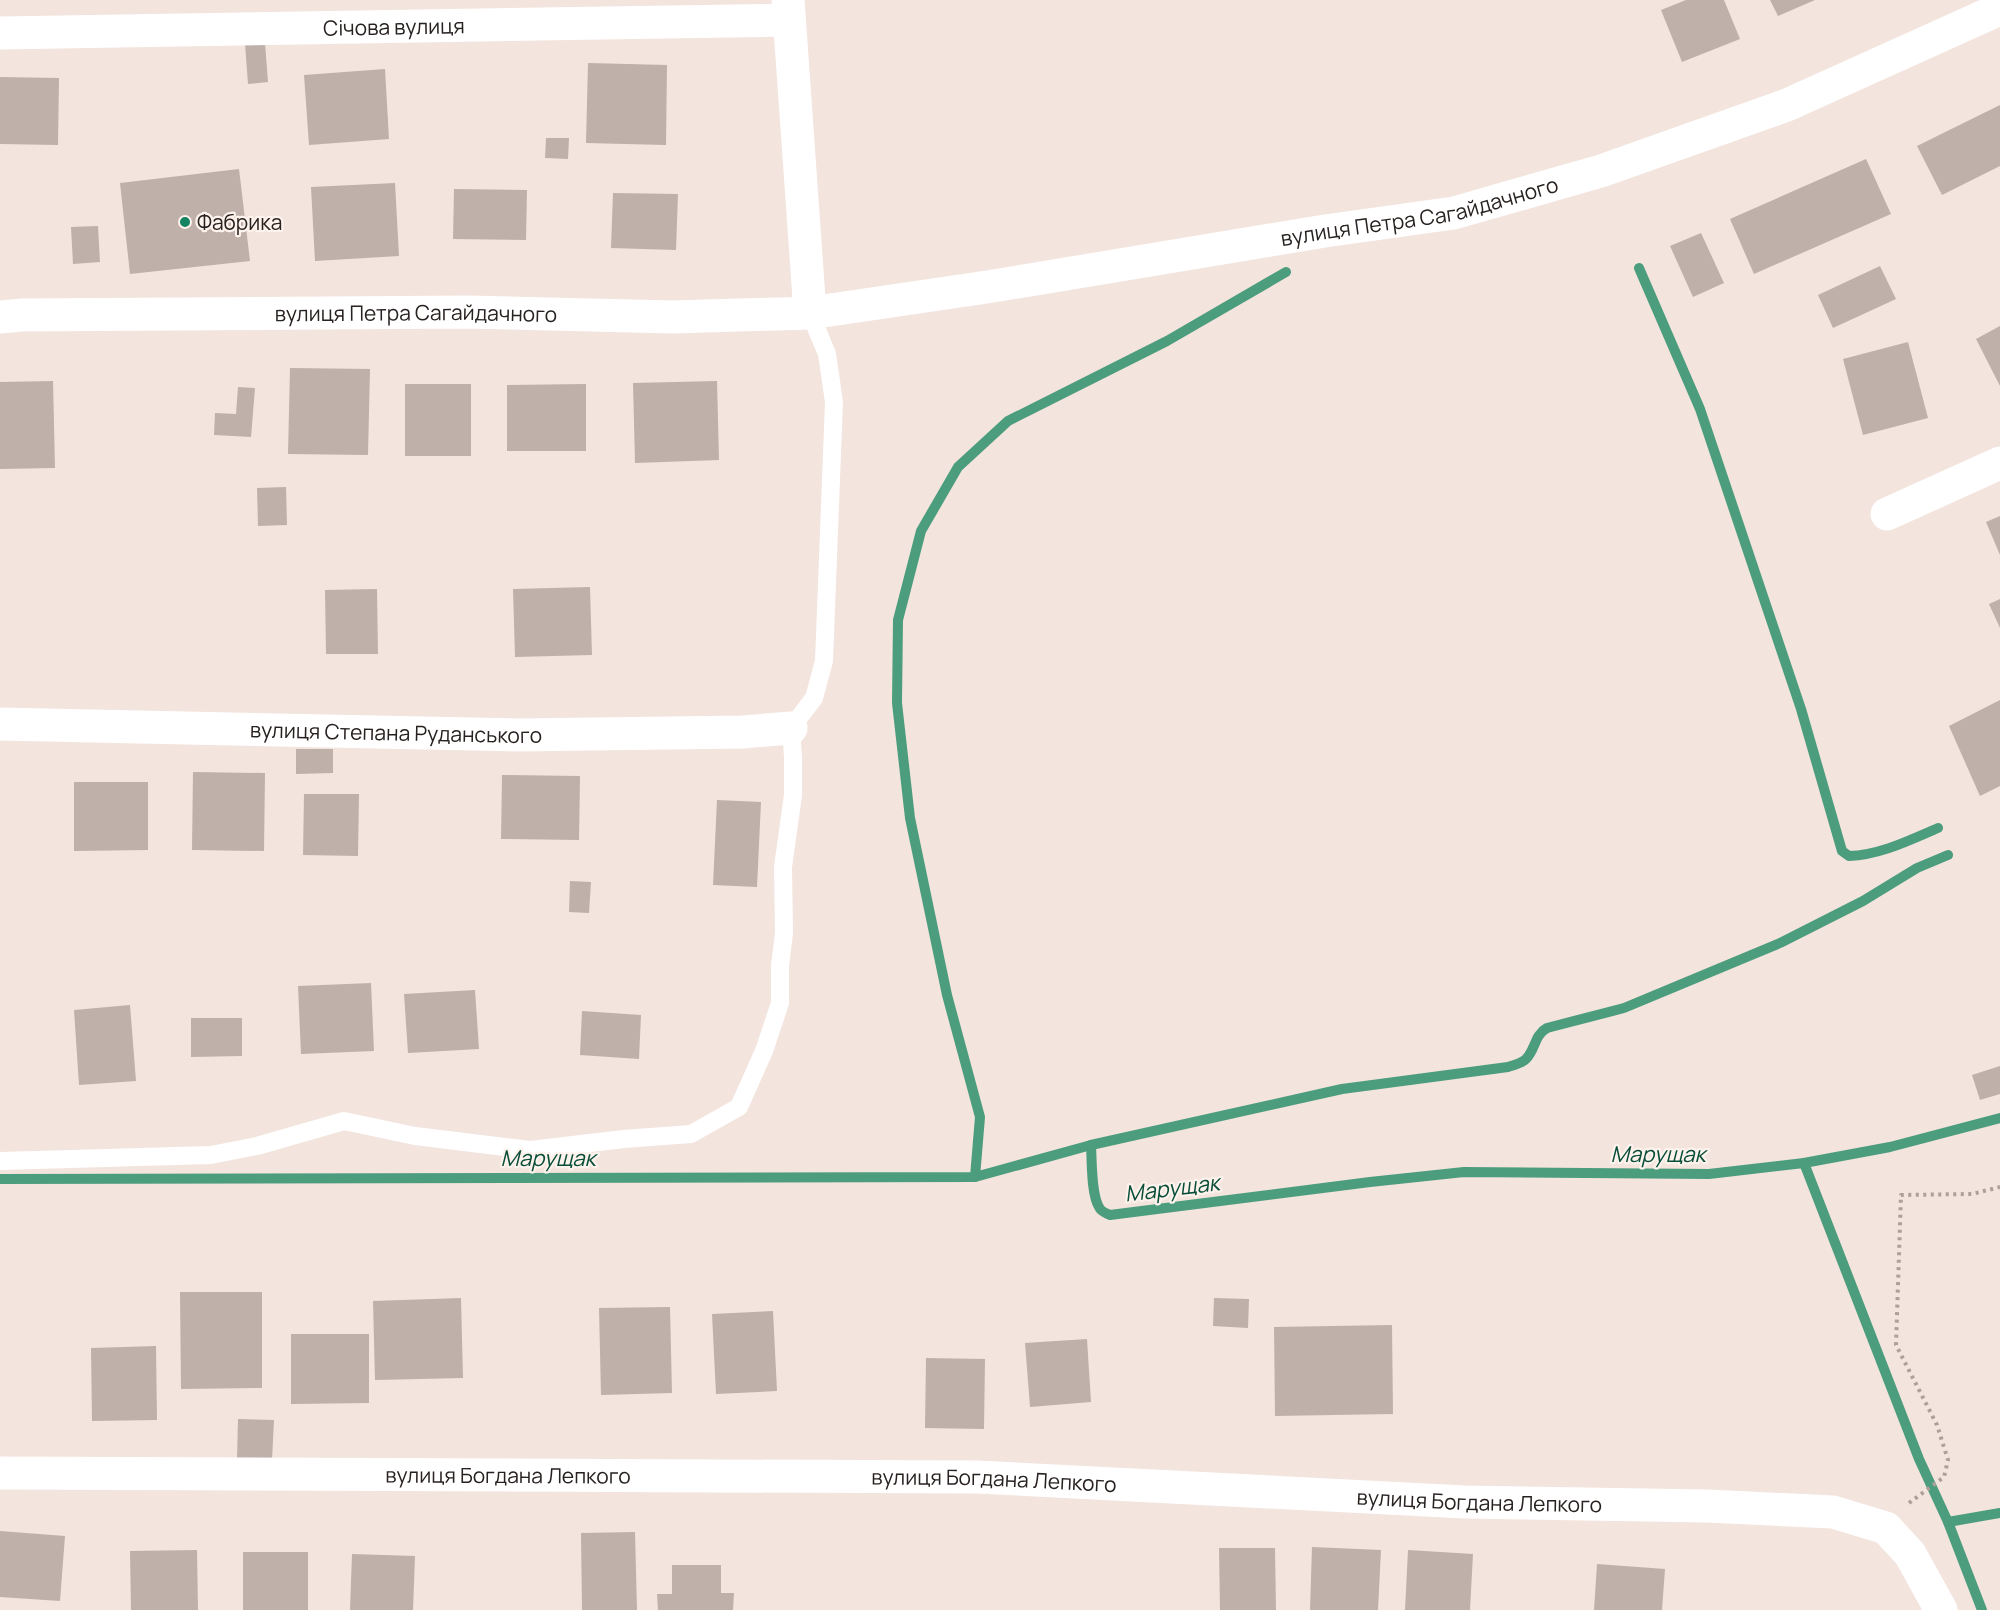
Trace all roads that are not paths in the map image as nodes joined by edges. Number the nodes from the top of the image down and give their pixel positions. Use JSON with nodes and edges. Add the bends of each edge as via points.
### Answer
{"nodes":[{"id":1,"x":2000,"y":9,"type":"edge"},
{"id":2,"x":788,"y":10,"type":"edge"},
{"id":3,"x":0,"y":33,"type":"edge"},
{"id":4,"x":810,"y":313,"type":"junction"},
{"id":5,"x":11,"y":316,"type":"edge"},
{"id":6,"x":2000,"y":463,"type":"edge"},
{"id":7,"x":1887,"y":514,"type":"dead end"},
{"id":8,"x":0,"y":724,"type":"edge"},
{"id":9,"x":791,"y":728,"type":"junction"},
{"id":10,"x":0,"y":1161,"type":"edge"},
{"id":11,"x":0,"y":1473,"type":"edge"},
{"id":12,"x":1941,"y":1610,"type":"edge"}],
"edges":[{"from":1,"to":4,"type":"street","name":"вулиця Петра Сагайдачного","via":[[1786,105],[1601,171],[1454,213]]},
{"from":2,"to":3,"type":"street","name":"Січова вулиця"},
{"from":2,"to":4,"type":"street"},
{"from":4,"to":5,"type":"street","name":"вулиця Петра Сагайдачного","via":[[673,317],[468,312]]},
{"from":4,"to":9,"type":"lane","via":[[828,354],[834,402],[824,661],[814,698]]},
{"from":6,"to":7,"type":"street"},
{"from":8,"to":9,"type":"street","name":"вулиця Степана Руданського","via":[[519,735]]},
{"from":9,"to":10,"type":"lane","via":[[793,795],[783,867],[780,1003],[739,1107],[691,1134],[530,1150],[416,1136],[344,1121],[212,1155]]},
{"from":11,"to":12,"type":"street","name":"вулиця Богдана Лепкого","via":[[977,1477],[1465,1502],[1833,1512],[1886,1528],[1910,1554]]}]}
